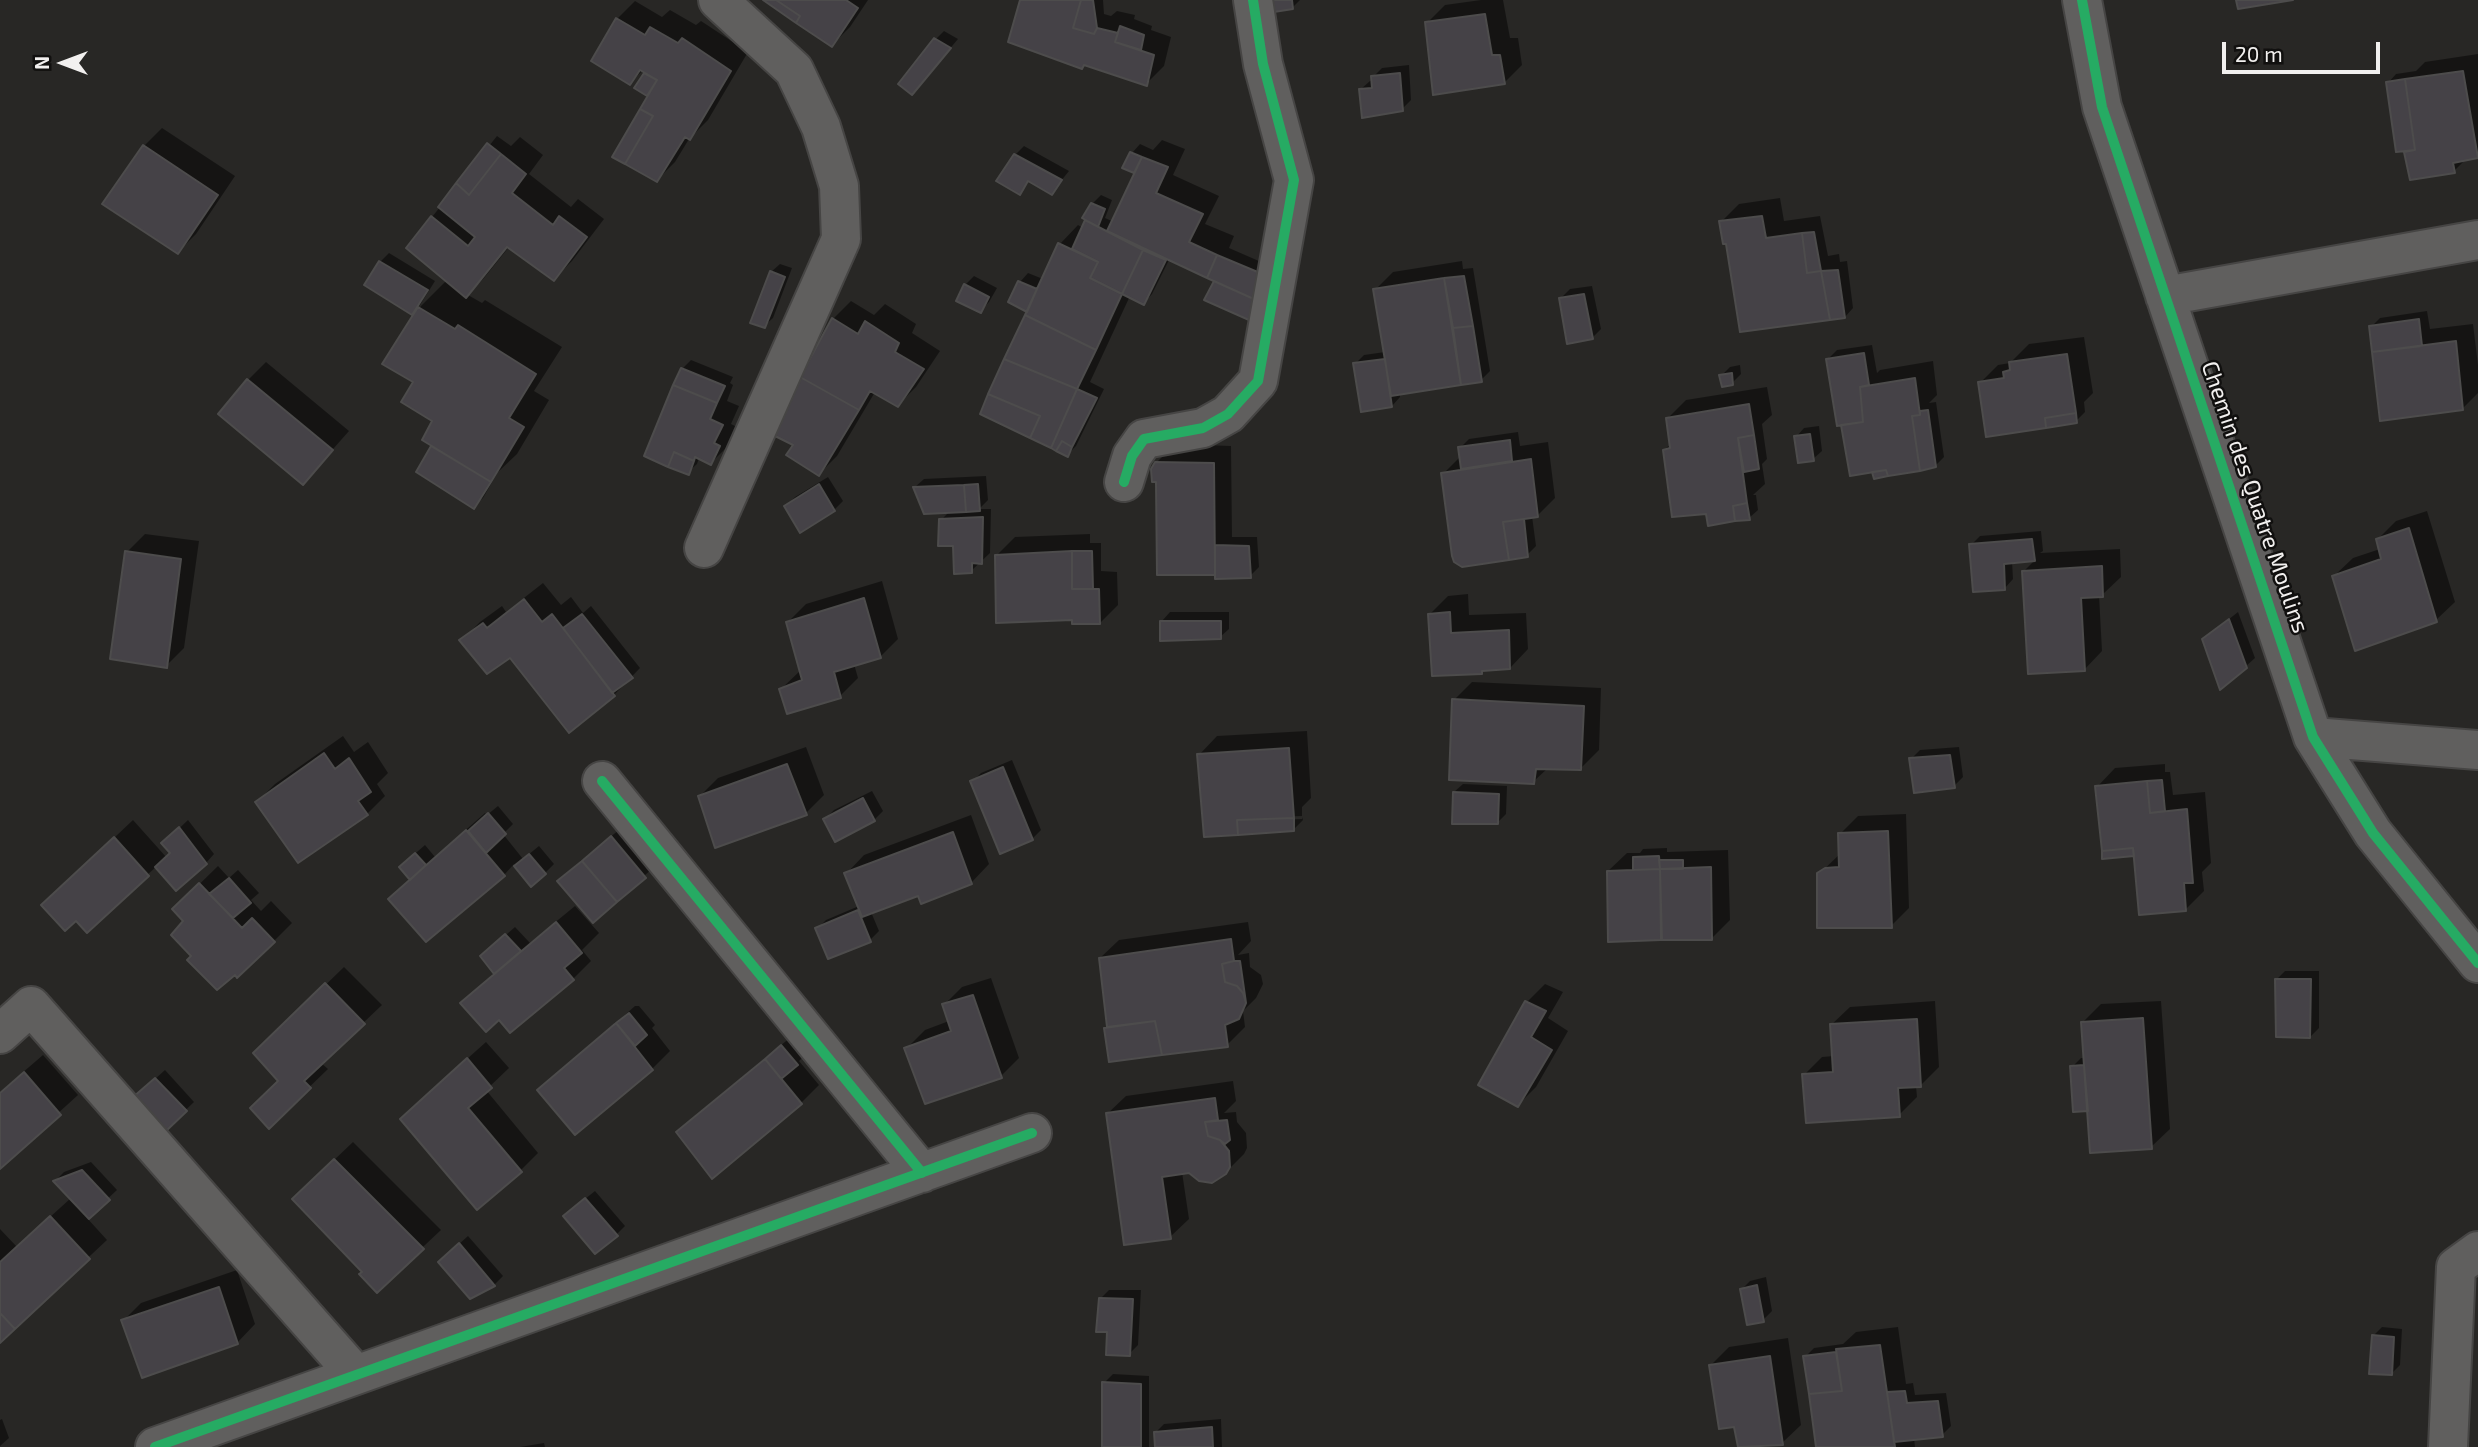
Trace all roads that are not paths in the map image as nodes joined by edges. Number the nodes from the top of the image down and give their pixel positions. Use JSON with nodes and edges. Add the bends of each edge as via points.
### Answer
{"nodes":[{"id":1,"x":718,"y":0,"type":"edge"},
{"id":2,"x":1253,"y":0,"type":"edge"},
{"id":3,"x":2082,"y":0,"type":"edge"},
{"id":4,"x":2478,"y":240,"type":"edge"},
{"id":5,"x":2165,"y":296,"type":"junction"},
{"id":6,"x":1124,"y":482,"type":"dead end"},
{"id":7,"x":704,"y":548,"type":"dead end"},
{"id":8,"x":2313,"y":737,"type":"junction"},
{"id":9,"x":2478,"y":750,"type":"edge"},
{"id":10,"x":602,"y":781,"type":"dead end"},
{"id":11,"x":2478,"y":963,"type":"edge"},
{"id":12,"x":0,"y":1034,"type":"edge"},
{"id":13,"x":1032,"y":1133,"type":"dead end"},
{"id":14,"x":922,"y":1173,"type":"junction"},
{"id":15,"x":2478,"y":1251,"type":"edge"},
{"id":16,"x":356,"y":1375,"type":"junction"},
{"id":17,"x":155,"y":1447,"type":"edge"},
{"id":18,"x":2448,"y":1447,"type":"edge"}],
"edges":[{"from":1,"to":7,"type":"street","via":[[794,70],[821,127],[839,186],[841,239]]},
{"from":2,"to":6,"type":"street","via":[[1263,64],[1294,180],[1258,381],[1228,414],[1203,428],[1144,439],[1132,456]]},
{"from":3,"to":5,"type":"street","name":"Chemin des Quatre Moulins","via":[[2102,107]]},
{"from":4,"to":5,"type":"street"},
{"from":5,"to":8,"type":"street","name":"Chemin des Quatre Moulins"},
{"from":8,"to":9,"type":"street"},
{"from":8,"to":11,"type":"street","name":"Chemin des Quatre Moulins","via":[[2374,833]]},
{"from":10,"to":14,"type":"street"},
{"from":12,"to":16,"type":"street","via":[[31,1006]]},
{"from":13,"to":14,"type":"street"},
{"from":14,"to":16,"type":"street"},
{"from":15,"to":18,"type":"street","via":[[2456,1267]]},
{"from":16,"to":17,"type":"street"}]}
